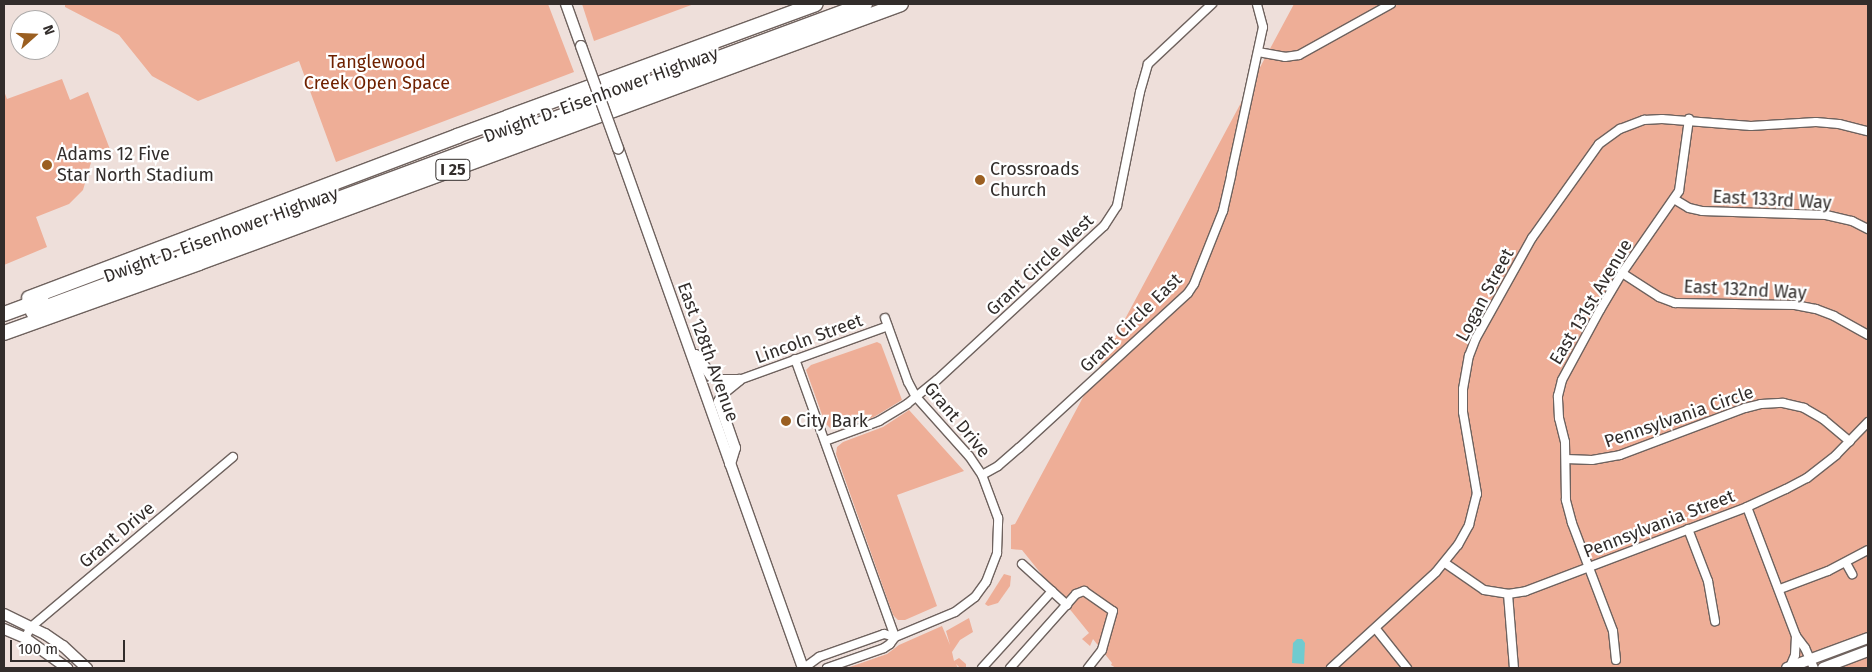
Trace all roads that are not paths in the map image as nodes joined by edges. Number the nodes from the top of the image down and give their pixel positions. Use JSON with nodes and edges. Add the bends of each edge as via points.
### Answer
{"nodes":[{"id":1,"x":566,"y":4,"type":"edge"},
{"id":2,"x":815,"y":4,"type":"edge"},
{"id":3,"x":840,"y":4,"type":"edge"},
{"id":4,"x":865,"y":4,"type":"edge"},
{"id":5,"x":901,"y":4,"type":"edge"},
{"id":6,"x":1212,"y":4,"type":"edge"},
{"id":7,"x":1257,"y":4,"type":"edge"},
{"id":8,"x":1391,"y":4,"type":"edge"},
{"id":9,"x":1258,"y":52,"type":"junction"},
{"id":10,"x":1689,"y":119,"type":"junction"},
{"id":11,"x":1868,"y":131,"type":"edge"},
{"id":12,"x":1674,"y":199,"type":"junction"},
{"id":13,"x":1868,"y":229,"type":"edge"},
{"id":14,"x":1622,"y":273,"type":"junction"},
{"id":15,"x":4,"y":307,"type":"edge"},
{"id":16,"x":4,"y":314,"type":"edge"},
{"id":17,"x":887,"y":322,"type":"joint"},
{"id":18,"x":4,"y":323,"type":"edge"},
{"id":19,"x":4,"y":333,"type":"edge"},
{"id":20,"x":684,"y":334,"type":"junction"},
{"id":21,"x":1868,"y":335,"type":"edge"},
{"id":22,"x":795,"y":359,"type":"junction"},
{"id":23,"x":739,"y":380,"type":"junction"},
{"id":24,"x":916,"y":397,"type":"junction"},
{"id":25,"x":1868,"y":422,"type":"edge"},
{"id":26,"x":825,"y":441,"type":"junction"},
{"id":27,"x":1850,"y":442,"type":"junction"},
{"id":28,"x":233,"y":457,"type":"dead end"},
{"id":29,"x":1566,"y":459,"type":"junction"},
{"id":30,"x":730,"y":464,"type":"junction"},
{"id":31,"x":982,"y":474,"type":"junction"},
{"id":32,"x":1747,"y":507,"type":"junction"},
{"id":33,"x":1688,"y":529,"type":"junction"},
{"id":34,"x":1868,"y":550,"type":"edge"},
{"id":35,"x":1445,"y":563,"type":"junction"},
{"id":36,"x":1846,"y":563,"type":"junction"},
{"id":37,"x":1022,"y":564,"type":"dead end"},
{"id":38,"x":1589,"y":566,"type":"junction"},
{"id":39,"x":1852,"y":574,"type":"dead end"},
{"id":40,"x":1780,"y":590,"type":"junction"},
{"id":41,"x":1052,"y":591,"type":"junction"},
{"id":42,"x":1508,"y":594,"type":"junction"},
{"id":43,"x":1067,"y":605,"type":"junction"},
{"id":44,"x":4,"y":614,"type":"edge"},
{"id":45,"x":1715,"y":621,"type":"dead end"},
{"id":46,"x":31,"y":627,"type":"junction"},
{"id":47,"x":4,"y":629,"type":"edge"},
{"id":48,"x":1376,"y":629,"type":"junction"},
{"id":49,"x":895,"y":636,"type":"junction"},
{"id":50,"x":1796,"y":636,"type":"junction"},
{"id":51,"x":25,"y":638,"type":"junction"},
{"id":52,"x":1868,"y":638,"type":"edge"},
{"id":53,"x":1868,"y":651,"type":"edge"},
{"id":54,"x":1616,"y":660,"type":"dead end"},
{"id":55,"x":1812,"y":664,"type":"edge"},
{"id":56,"x":67,"y":668,"type":"edge"},
{"id":57,"x":87,"y":668,"type":"edge"},
{"id":58,"x":804,"y":668,"type":"edge"},
{"id":59,"x":826,"y":668,"type":"edge"},
{"id":60,"x":982,"y":668,"type":"edge"},
{"id":61,"x":1010,"y":668,"type":"edge"},
{"id":62,"x":1088,"y":668,"type":"edge"},
{"id":63,"x":1331,"y":668,"type":"edge"},
{"id":64,"x":1407,"y":668,"type":"edge"},
{"id":65,"x":1514,"y":668,"type":"edge"},
{"id":66,"x":1789,"y":668,"type":"edge"},
{"id":67,"x":1824,"y":668,"type":"edge"}],
"edges":[{"from":1,"to":20,"type":"main road","name":"East 128th Avenue","bridge":true},
{"from":2,"to":15,"type":"highway","name":"Dwight D. Eisenhower Highway","number":"I 25"},
{"from":3,"to":16,"type":"highway"},
{"from":4,"to":18,"type":"highway"},
{"from":5,"to":19,"type":"highway","name":"Dwight D. Eisenhower Highway","number":"I 25"},
{"from":6,"to":24,"type":"street","name":"Grant Circle West","via":[[1156,55],[1146,69],[1117,206],[1111,218]]},
{"from":7,"to":9,"type":"street","name":"Grant Circle East","via":[[1263,27]]},
{"from":8,"to":9,"type":"street","via":[[1299,56]]},
{"from":9,"to":31,"type":"street","name":"Grant Circle East","via":[[1223,211],[1194,284],[1019,448],[998,466]]},
{"from":10,"to":11,"type":"street","name":"Logan Street","via":[[1751,126],[1816,122]]},
{"from":10,"to":12,"type":"street","name":"East 131st Avenue","via":[[1682,179]]},
{"from":10,"to":35,"type":"street","name":"Logan Street","via":[[1662,118],[1634,123],[1600,144],[1532,238],[1476,338],[1466,369],[1462,400],[1477,494],[1470,524]]},
{"from":12,"to":13,"type":"street","name":"East 133rd Way","via":[[1702,211],[1826,215],[1852,221]]},
{"from":12,"to":14,"type":"street","name":"East 131st Avenue"},
{"from":14,"to":21,"type":"street","name":"East 132nd Way","via":[[1659,297],[1675,303],[1796,305],[1825,312]]},
{"from":14,"to":29,"type":"street","name":"East 131st Avenue","via":[[1560,385],[1558,408]]},
{"from":17,"to":22,"type":"street","name":"Lincoln Street"},
{"from":17,"to":24,"type":"street","name":"Grant Drive"},
{"from":20,"to":23,"type":"main road","via":[[711,376],[721,380]]},
{"from":20,"to":30,"type":"main road","name":"East 128th Avenue"},
{"from":22,"to":23,"type":"street","name":"Lincoln Street"},
{"from":22,"to":26,"type":"street"},
{"from":23,"to":30,"type":"main road","via":[[723,393],[719,402],[735,448]]},
{"from":24,"to":26,"type":"street","name":"Grant Circle West","via":[[880,421]]},
{"from":24,"to":31,"type":"street","name":"Grant Drive"},
{"from":25,"to":27,"type":"street","name":"Pennsylvania Street"},
{"from":26,"to":49,"type":"street"},
{"from":27,"to":29,"type":"street","name":"Pennsylvania Circle","via":[[1804,408],[1761,404],[1620,455],[1592,460]]},
{"from":27,"to":32,"type":"street","name":"Pennsylvania Street","via":[[1807,478]]},
{"from":28,"to":46,"type":"street","name":"Grant Drive"},
{"from":29,"to":38,"type":"street","name":"East 131st Avenue","via":[[1568,511]]},
{"from":30,"to":58,"type":"main road","name":"East 128th Avenue"},
{"from":31,"to":49,"type":"street","name":"Grant Drive","via":[[998,518],[999,532],[997,553],[986,582],[955,612]]},
{"from":32,"to":33,"type":"street","name":"Pennsylvania Street"},
{"from":32,"to":40,"type":"street"},
{"from":33,"to":38,"type":"street","name":"Pennsylvania Street"},
{"from":33,"to":45,"type":"street","via":[[1708,581]]},
{"from":34,"to":36,"type":"street"},
{"from":35,"to":42,"type":"street","name":"Pennsylvania Street","via":[[1478,588]]},
{"from":35,"to":48,"type":"street","name":"Logan Street"},
{"from":36,"to":39,"type":"street"},
{"from":36,"to":40,"type":"street"},
{"from":37,"to":41,"type":"street"},
{"from":38,"to":42,"type":"street","name":"Pennsylvania Street","via":[[1526,592]]},
{"from":38,"to":54,"type":"street","name":"East 131st Avenue","via":[[1613,631]]},
{"from":40,"to":50,"type":"street"},
{"from":41,"to":43,"type":"street"},
{"from":41,"to":60,"type":"street"},
{"from":42,"to":65,"type":"street"},
{"from":43,"to":61,"type":"street"},
{"from":43,"to":62,"type":"street","via":[[1084,590],[1113,611],[1102,650]]},
{"from":44,"to":46,"type":"main road"},
{"from":46,"to":51,"type":"street","name":"Grant Drive"},
{"from":46,"to":57,"type":"main road","via":[[63,646]]},
{"from":47,"to":51,"type":"main road"},
{"from":48,"to":63,"type":"street","name":"Logan Street"},
{"from":48,"to":64,"type":"street"},
{"from":49,"to":58,"type":"street","name":"Grant Drive","via":[[884,634],[819,657]]},
{"from":49,"to":59,"type":"street","name":"Grant Drive","via":[[884,648]]},
{"from":50,"to":55,"type":"street"},
{"from":50,"to":66,"type":"street","via":[[1796,655]]},
{"from":51,"to":56,"type":"main road"},
{"from":52,"to":55,"type":"main road"},
{"from":53,"to":67,"type":"main road"},
{"from":55,"to":66,"type":"main road"}]}
